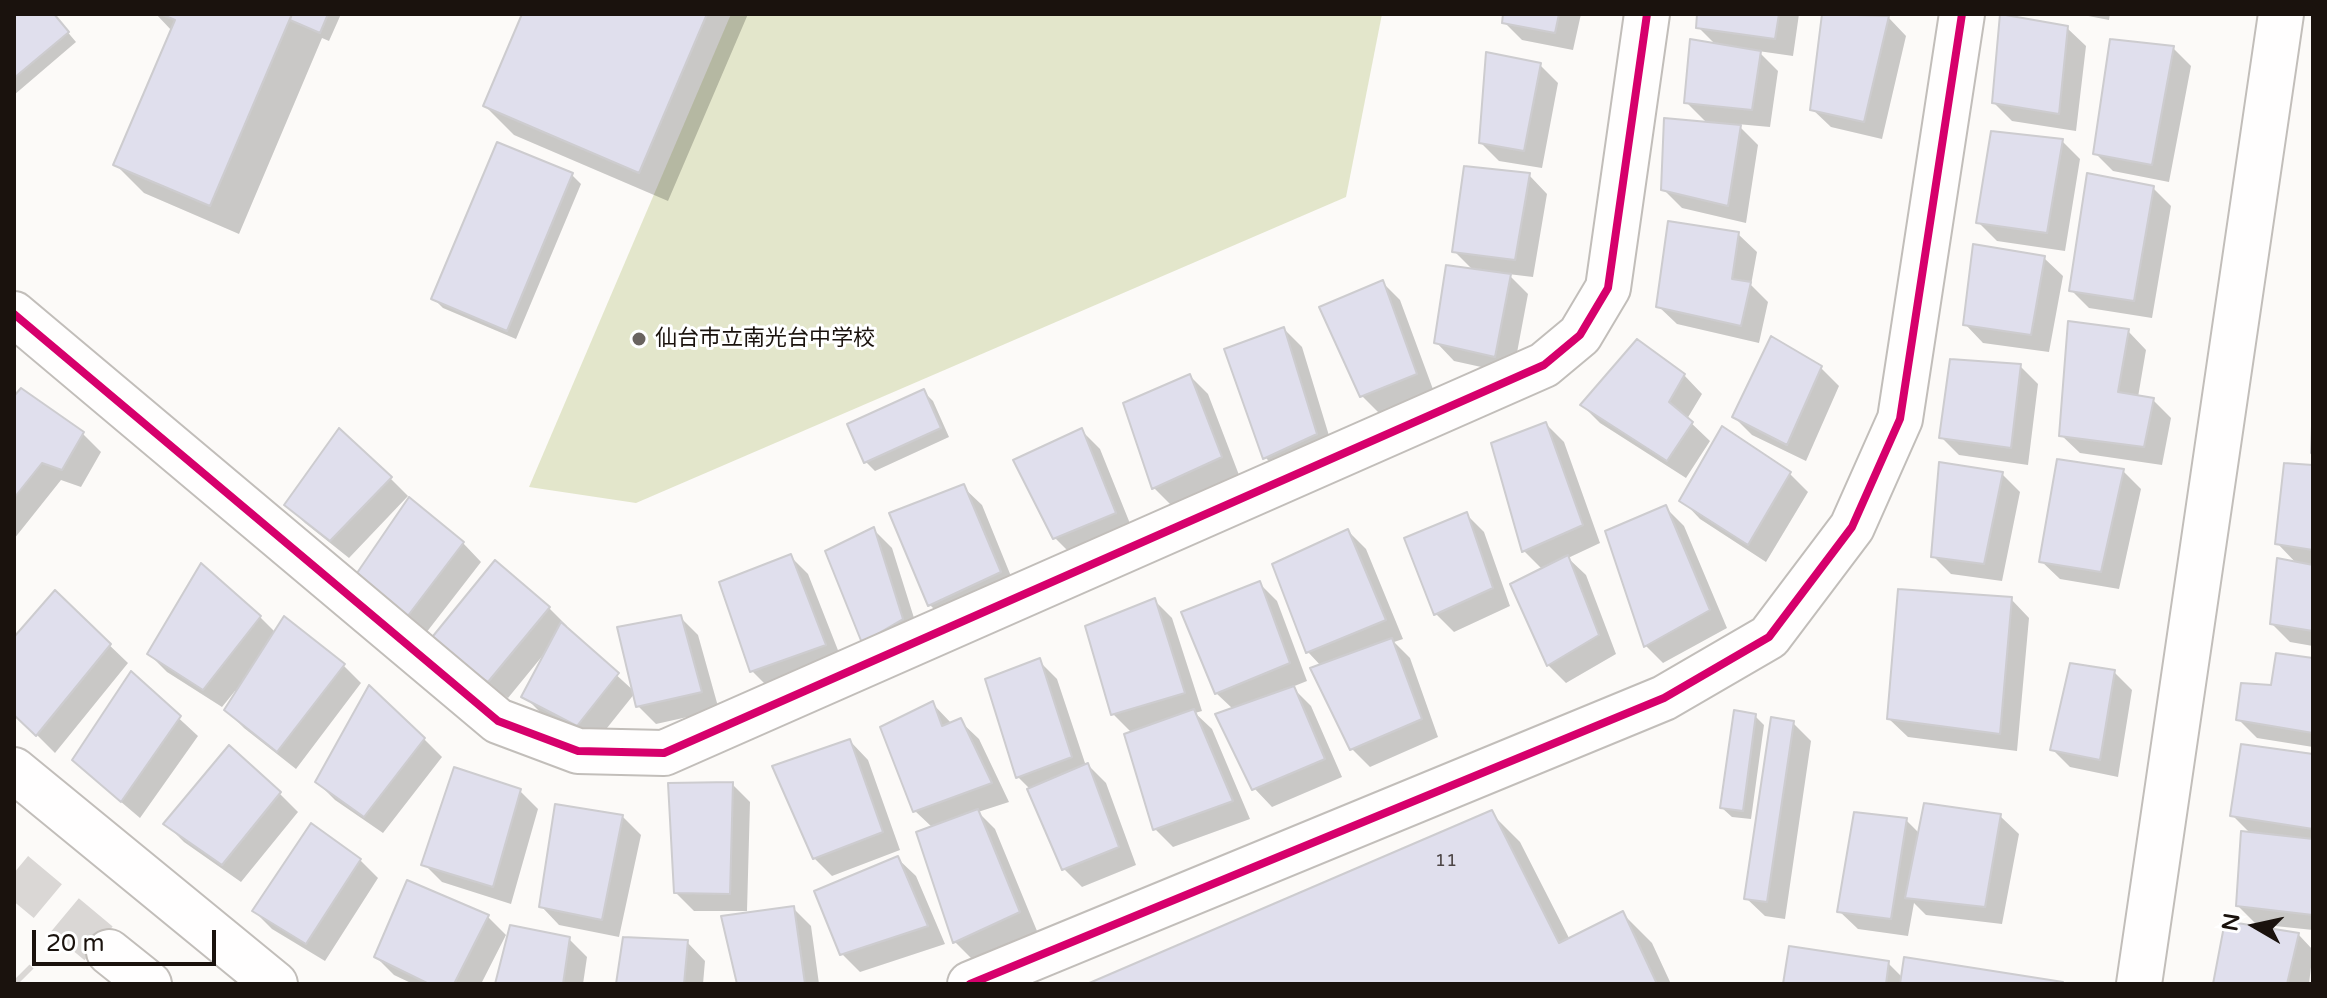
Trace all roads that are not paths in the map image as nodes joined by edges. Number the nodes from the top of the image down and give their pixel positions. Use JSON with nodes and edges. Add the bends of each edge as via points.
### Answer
{"nodes":[{"id":1,"x":1647,"y":14,"type":"edge"},
{"id":2,"x":1962,"y":14,"type":"edge"},
{"id":3,"x":2281,"y":14,"type":"edge"},
{"id":4,"x":14,"y":314,"type":"edge"},
{"id":5,"x":14,"y":770,"type":"edge"},
{"id":6,"x":109,"y":952,"type":"tunnel mouth"},
{"id":7,"x":149,"y":984,"type":"edge"},
{"id":8,"x":275,"y":984,"type":"edge"},
{"id":9,"x":970,"y":984,"type":"edge"},
{"id":10,"x":2139,"y":984,"type":"edge"}],
"edges":[{"from":1,"to":4,"type":"street","via":[[1608,288],[1580,335],[1544,365],[664,753],[578,751],[498,721]]},
{"from":2,"to":9,"type":"street","via":[[1900,419],[1852,527],[1769,637],[1664,698]]},
{"from":3,"to":10,"type":"street"},
{"from":5,"to":8,"type":"street"},
{"from":6,"to":7,"type":"street"}]}
